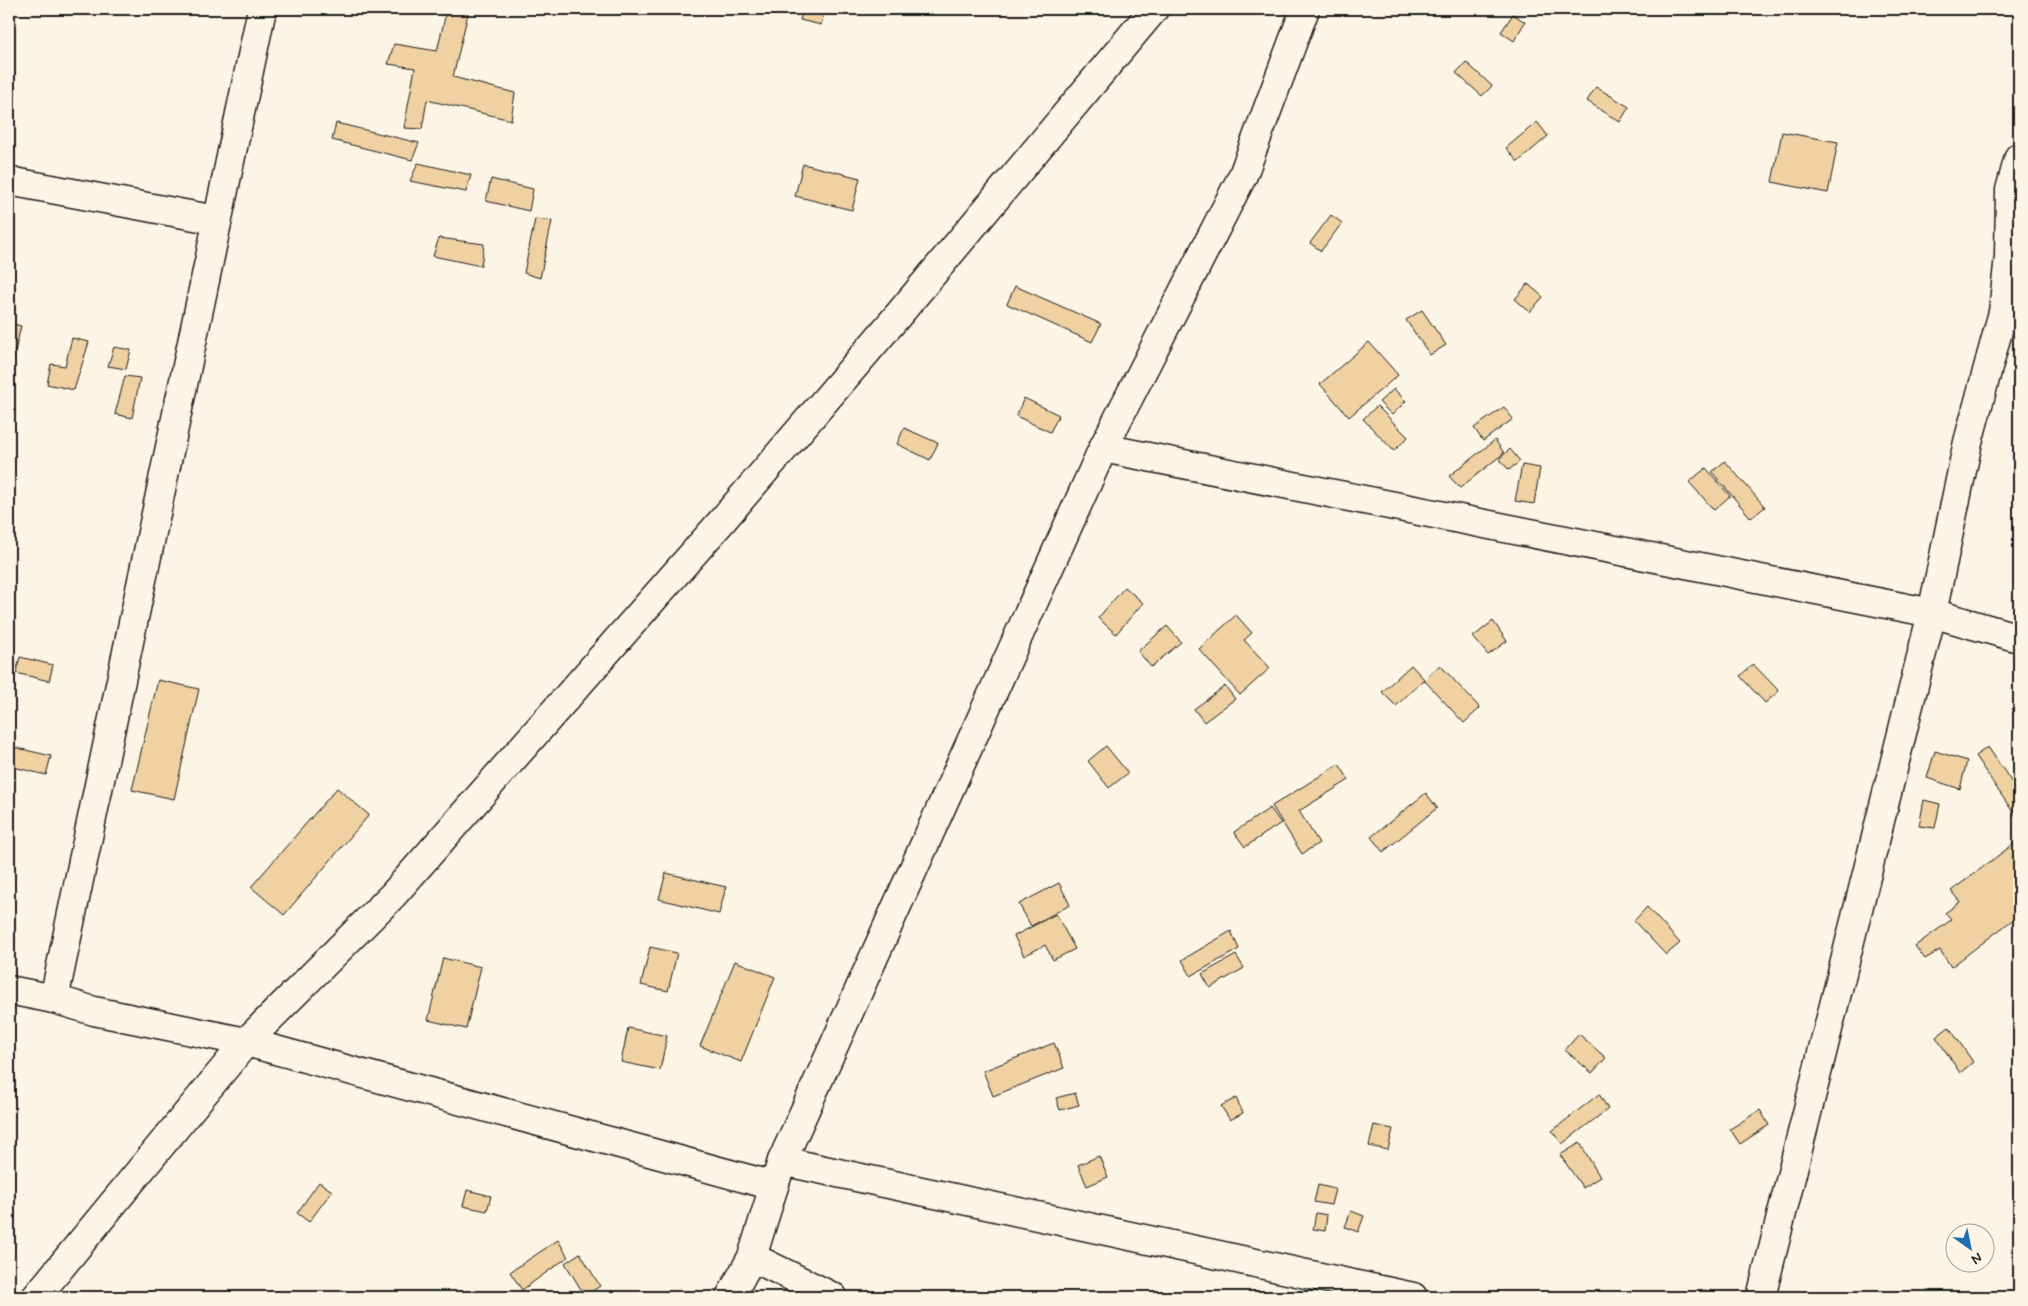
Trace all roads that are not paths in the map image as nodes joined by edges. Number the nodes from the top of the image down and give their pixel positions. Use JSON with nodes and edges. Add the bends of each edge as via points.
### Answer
{"nodes":[{"id":1,"x":262,"y":9,"type":"edge"},
{"id":2,"x":1154,"y":9,"type":"edge"},
{"id":3,"x":1304,"y":9,"type":"edge"},
{"id":4,"x":2019,"y":157,"type":"edge"},
{"id":5,"x":9,"y":180,"type":"edge"},
{"id":6,"x":216,"y":220,"type":"junction"},
{"id":7,"x":1103,"y":448,"type":"junction"},
{"id":8,"x":1932,"y":613,"type":"junction"},
{"id":9,"x":2019,"y":638,"type":"edge"},
{"id":10,"x":9,"y":990,"type":"edge"},
{"id":11,"x":54,"y":999,"type":"junction"},
{"id":12,"x":246,"y":1042,"type":"junction"},
{"id":13,"x":782,"y":1161,"type":"junction"},
{"id":14,"x":774,"y":1186,"type":"junction"},
{"id":15,"x":752,"y":1257,"type":"junction"},
{"id":16,"x":36,"y":1297,"type":"edge"},
{"id":17,"x":730,"y":1297,"type":"edge"},
{"id":18,"x":833,"y":1297,"type":"edge"},
{"id":19,"x":1413,"y":1297,"type":"edge"},
{"id":20,"x":1761,"y":1297,"type":"edge"}],
"edges":[{"from":1,"to":6,"type":"street"},
{"from":2,"to":12,"type":"street","via":[[900,313],[586,676],[393,895]]},
{"from":3,"to":7,"type":"street","via":[[1243,175]]},
{"from":4,"to":8,"type":"street","via":[[2010,190],[2009,256],[2003,312],[1968,442]]},
{"from":5,"to":6,"type":"street"},
{"from":6,"to":11,"type":"street"},
{"from":7,"to":8,"type":"street"},
{"from":7,"to":13,"type":"street"},
{"from":8,"to":9,"type":"street"},
{"from":8,"to":20,"type":"street"},
{"from":10,"to":11,"type":"street"},
{"from":11,"to":12,"type":"street","via":[[94,1011]]},
{"from":12,"to":14,"type":"street"},
{"from":12,"to":16,"type":"street"},
{"from":13,"to":14,"type":"street"},
{"from":13,"to":19,"type":"street"},
{"from":14,"to":15,"type":"street"},
{"from":15,"to":17,"type":"street"},
{"from":15,"to":18,"type":"street"}]}
